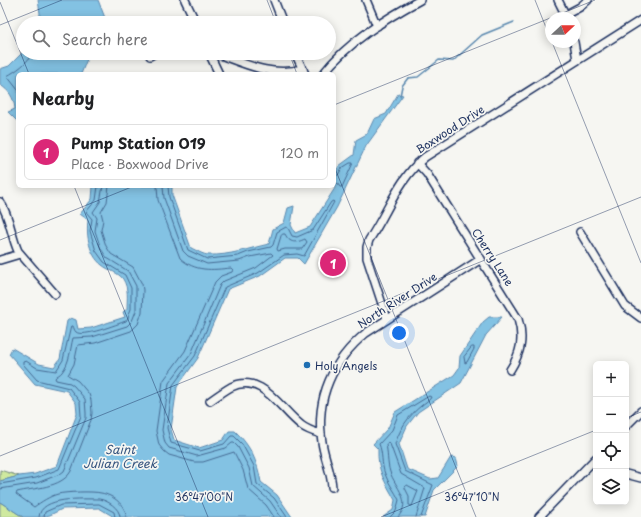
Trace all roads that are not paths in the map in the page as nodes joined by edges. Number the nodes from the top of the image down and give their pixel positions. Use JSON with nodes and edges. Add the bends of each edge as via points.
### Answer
{"nodes":[{"id":1,"x":185,"y":0,"type":"edge"},
{"id":2,"x":274,"y":0,"type":"edge"},
{"id":3,"x":366,"y":0,"type":"edge"},
{"id":4,"x":420,"y":0,"type":"edge"},
{"id":5,"x":558,"y":0,"type":"edge"},
{"id":6,"x":588,"y":0,"type":"edge"},
{"id":7,"x":564,"y":12,"type":"edge"},
{"id":8,"x":572,"y":12,"type":"edge"},
{"id":9,"x":193,"y":16,"type":"edge"},
{"id":10,"x":280,"y":16,"type":"edge"},
{"id":11,"x":641,"y":20,"type":"edge"},
{"id":12,"x":377,"y":26,"type":"junction"},
{"id":13,"x":575,"y":48,"type":"edge"},
{"id":14,"x":336,"y":59,"type":"edge"},
{"id":15,"x":212,"y":60,"type":"edge"},
{"id":16,"x":233,"y":60,"type":"edge"},
{"id":17,"x":298,"y":60,"type":"edge"},
{"id":18,"x":335,"y":60,"type":"edge"},
{"id":19,"x":577,"y":60,"type":"junction"},
{"id":20,"x":304,"y":71,"type":"edge"},
{"id":21,"x":218,"y":72,"type":"edge"},
{"id":22,"x":272,"y":72,"type":"edge"},
{"id":23,"x":281,"y":72,"type":"edge"},
{"id":24,"x":325,"y":72,"type":"edge"},
{"id":25,"x":418,"y":164,"type":"junction"},
{"id":26,"x":0,"y":202,"type":"edge"},
{"id":27,"x":580,"y":232,"type":"dead end"},
{"id":28,"x":20,"y":254,"type":"junction"},
{"id":29,"x":481,"y":259,"type":"junction"},
{"id":30,"x":0,"y":260,"type":"edge"},
{"id":31,"x":55,"y":294,"type":"dead end"},
{"id":32,"x":641,"y":318,"type":"edge"},
{"id":33,"x":387,"y":319,"type":"junction"},
{"id":34,"x":510,"y":370,"type":"dead end"},
{"id":35,"x":210,"y":401,"type":"dead end"},
{"id":36,"x":641,"y":411,"type":"edge"},
{"id":37,"x":629,"y":423,"type":"edge"},
{"id":38,"x":321,"y":434,"type":"junction"},
{"id":39,"x":593,"y":461,"type":"edge"},
{"id":40,"x":629,"y":475,"type":"edge"},
{"id":41,"x":641,"y":478,"type":"edge"},
{"id":42,"x":332,"y":487,"type":"dead end"},
{"id":43,"x":539,"y":517,"type":"edge"}],
"edges":[{"from":1,"to":9,"type":"street"},
{"from":2,"to":10,"type":"street"},
{"from":3,"to":12,"type":"street"},
{"from":4,"to":12,"type":"street"},
{"from":5,"to":7,"type":"street"},
{"from":6,"to":8,"type":"street"},
{"from":11,"to":19,"type":"street","name":"Boxwood Drive"},
{"from":12,"to":14,"type":"street"},
{"from":13,"to":19,"type":"street"},
{"from":15,"to":21,"type":"street"},
{"from":16,"to":22,"type":"street"},
{"from":17,"to":20,"type":"street"},
{"from":18,"to":24,"type":"street"},
{"from":19,"to":25,"type":"street","name":"Boxwood Drive","via":[[425,157]]},
{"from":20,"to":23,"type":"street"},
{"from":25,"to":29,"type":"street","name":"Cherry Lane"},
{"from":25,"to":33,"type":"street","name":"Boxwood Drive","via":[[401,184],[367,247],[366,258]]},
{"from":26,"to":28,"type":"street","via":[[5,210],[14,244]]},
{"from":27,"to":32,"type":"street","via":[[625,306]]},
{"from":28,"to":30,"type":"street"},
{"from":28,"to":31,"type":"street"},
{"from":29,"to":33,"type":"street","name":"North River Drive"},
{"from":29,"to":34,"type":"street","name":"Cherry Lane","via":[[515,312],[520,326],[520,350]]},
{"from":33,"to":38,"type":"street","name":"North River Drive","via":[[357,340],[336,366],[322,403]]},
{"from":35,"to":38,"type":"street","via":[[231,387],[254,384],[266,390],[302,426]]},
{"from":36,"to":37,"type":"street"},
{"from":38,"to":42,"type":"street","name":"North River Drive"},
{"from":39,"to":43,"type":"street"},
{"from":40,"to":41,"type":"street"}]}
